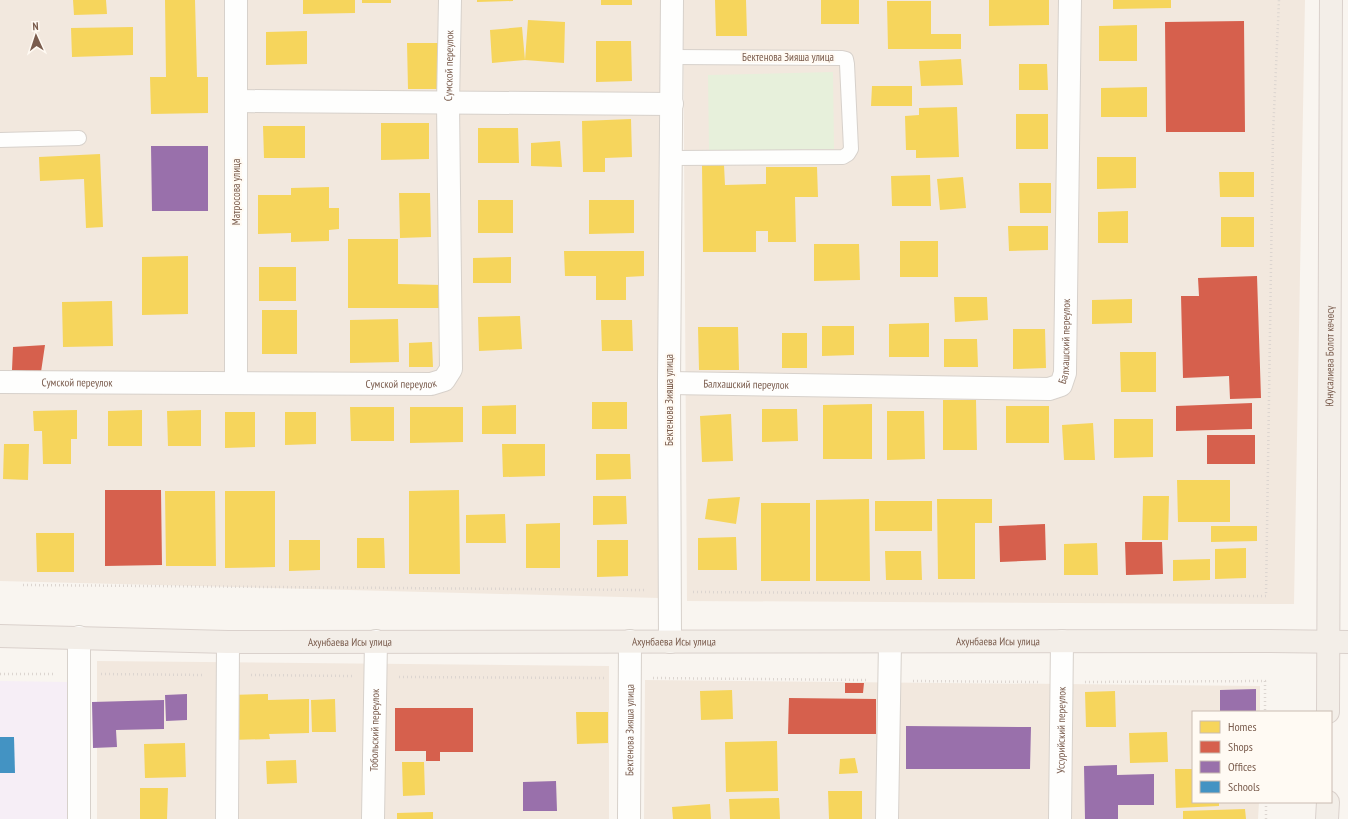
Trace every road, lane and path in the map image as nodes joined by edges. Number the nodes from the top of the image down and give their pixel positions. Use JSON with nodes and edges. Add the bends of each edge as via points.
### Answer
{"nodes":[{"id":1,"x":236,"y":0,"type":"edge"},
{"id":2,"x":450,"y":0,"type":"edge"},
{"id":3,"x":672,"y":0,"type":"edge"},
{"id":4,"x":1070,"y":0,"type":"edge"},
{"id":5,"x":1279,"y":0,"type":"edge"},
{"id":6,"x":1331,"y":0,"type":"edge"},
{"id":7,"x":672,"y":57,"type":"junction"},
{"id":8,"x":236,"y":101,"type":"junction"},
{"id":9,"x":448,"y":103,"type":"junction"},
{"id":10,"x":672,"y":104,"type":"junction"},
{"id":11,"x":79,"y":138,"type":"dead end"},
{"id":12,"x":0,"y":140,"type":"edge"},
{"id":13,"x":672,"y":158,"type":"junction"},
{"id":14,"x":0,"y":382,"type":"edge"},
{"id":15,"x":236,"y":383,"type":"junction"},
{"id":16,"x":669,"y":383,"type":"junction"},
{"id":17,"x":1266,"y":596,"type":"dead end"},
{"id":18,"x":0,"y":636,"type":"edge"},
{"id":19,"x":79,"y":637,"type":"junction"},
{"id":20,"x":630,"y":641,"type":"junction"},
{"id":21,"x":1062,"y":641,"type":"junction"},
{"id":22,"x":228,"y":642,"type":"junction"},
{"id":23,"x":376,"y":642,"type":"junction"},
{"id":24,"x":670,"y":642,"type":"junction"},
{"id":25,"x":890,"y":642,"type":"junction"},
{"id":26,"x":1338,"y":642,"type":"edge"},
{"id":27,"x":1265,"y":680,"type":"dead end"},
{"id":28,"x":1265,"y":711,"type":"edge"},
{"id":29,"x":1328,"y":711,"type":"edge"},
{"id":30,"x":1266,"y":803,"type":"edge"},
{"id":31,"x":1328,"y":803,"type":"edge"},
{"id":32,"x":79,"y":819,"type":"edge"},
{"id":33,"x":227,"y":819,"type":"edge"},
{"id":34,"x":373,"y":819,"type":"edge"},
{"id":35,"x":630,"y":819,"type":"edge"},
{"id":36,"x":888,"y":819,"type":"edge"},
{"id":37,"x":1060,"y":819,"type":"edge"},
{"id":38,"x":1266,"y":819,"type":"edge"},
{"id":39,"x":1328,"y":819,"type":"edge"}],
"edges":[{"from":1,"to":8,"type":"street","name":"Матросова улица"},
{"from":2,"to":9,"type":"street","name":"Сумской переулок"},
{"from":3,"to":7,"type":"street","name":"Бектенова Зияша улица"},
{"from":4,"to":16,"type":"street","name":"Балхашский переулок","via":[[1065,373],[1060,385],[1049,390]]},
{"from":5,"to":17,"type":"path","via":[[1273,134]]},
{"from":6,"to":26,"type":"main road","name":"Юнусалиева Болот көчөсү"},
{"from":7,"to":10,"type":"street","name":"Бектенова Зияша улица"},
{"from":7,"to":13,"type":"lane","name":"Бектенова Зияша улица","via":[[846,59],[850,149],[843,157]]},
{"from":8,"to":9,"type":"street"},
{"from":8,"to":15,"type":"street","name":"Матросова улица"},
{"from":9,"to":10,"type":"street"},
{"from":9,"to":15,"type":"street","name":"Сумской переулок","via":[[451,369],[444,380],[431,384]]},
{"from":10,"to":13,"type":"street","name":"Бектенова Зияша улица"},
{"from":11,"to":12,"type":"lane"},
{"from":13,"to":16,"type":"street","name":"Бектенова Зияша улица"},
{"from":14,"to":15,"type":"street","name":"Сумской переулок"},
{"from":16,"to":24,"type":"street","name":"Бектенова Зияша улица"},
{"from":18,"to":19,"type":"main road","name":"Ахунбаева Исы улица"},
{"from":19,"to":22,"type":"main road","name":"Ахунбаева Исы улица"},
{"from":19,"to":32,"type":"street"},
{"from":20,"to":23,"type":"main road","name":"Ахунбаева Исы улица"},
{"from":20,"to":24,"type":"main road","name":"Ахунбаева Исы улица"},
{"from":20,"to":35,"type":"street","name":"Бектенова Зияша улица"},
{"from":21,"to":25,"type":"main road","name":"Ахунбаева Исы улица"},
{"from":21,"to":26,"type":"main road","name":"Ахунбаева Исы улица"},
{"from":21,"to":37,"type":"street","name":"Уссурийский переулок"},
{"from":22,"to":23,"type":"main road","name":"Ахунбаева Исы улица"},
{"from":22,"to":33,"type":"street"},
{"from":23,"to":34,"type":"street","name":"Тобольский переулок"},
{"from":24,"to":25,"type":"main road","name":"Ахунбаева Исы улица"},
{"from":25,"to":36,"type":"street"},
{"from":26,"to":29,"type":"main road","name":"Юнусалиева Болот көчөсү"},
{"from":27,"to":28,"type":"path"},
{"from":30,"to":38,"type":"path"},
{"from":31,"to":39,"type":"main road"}]}
